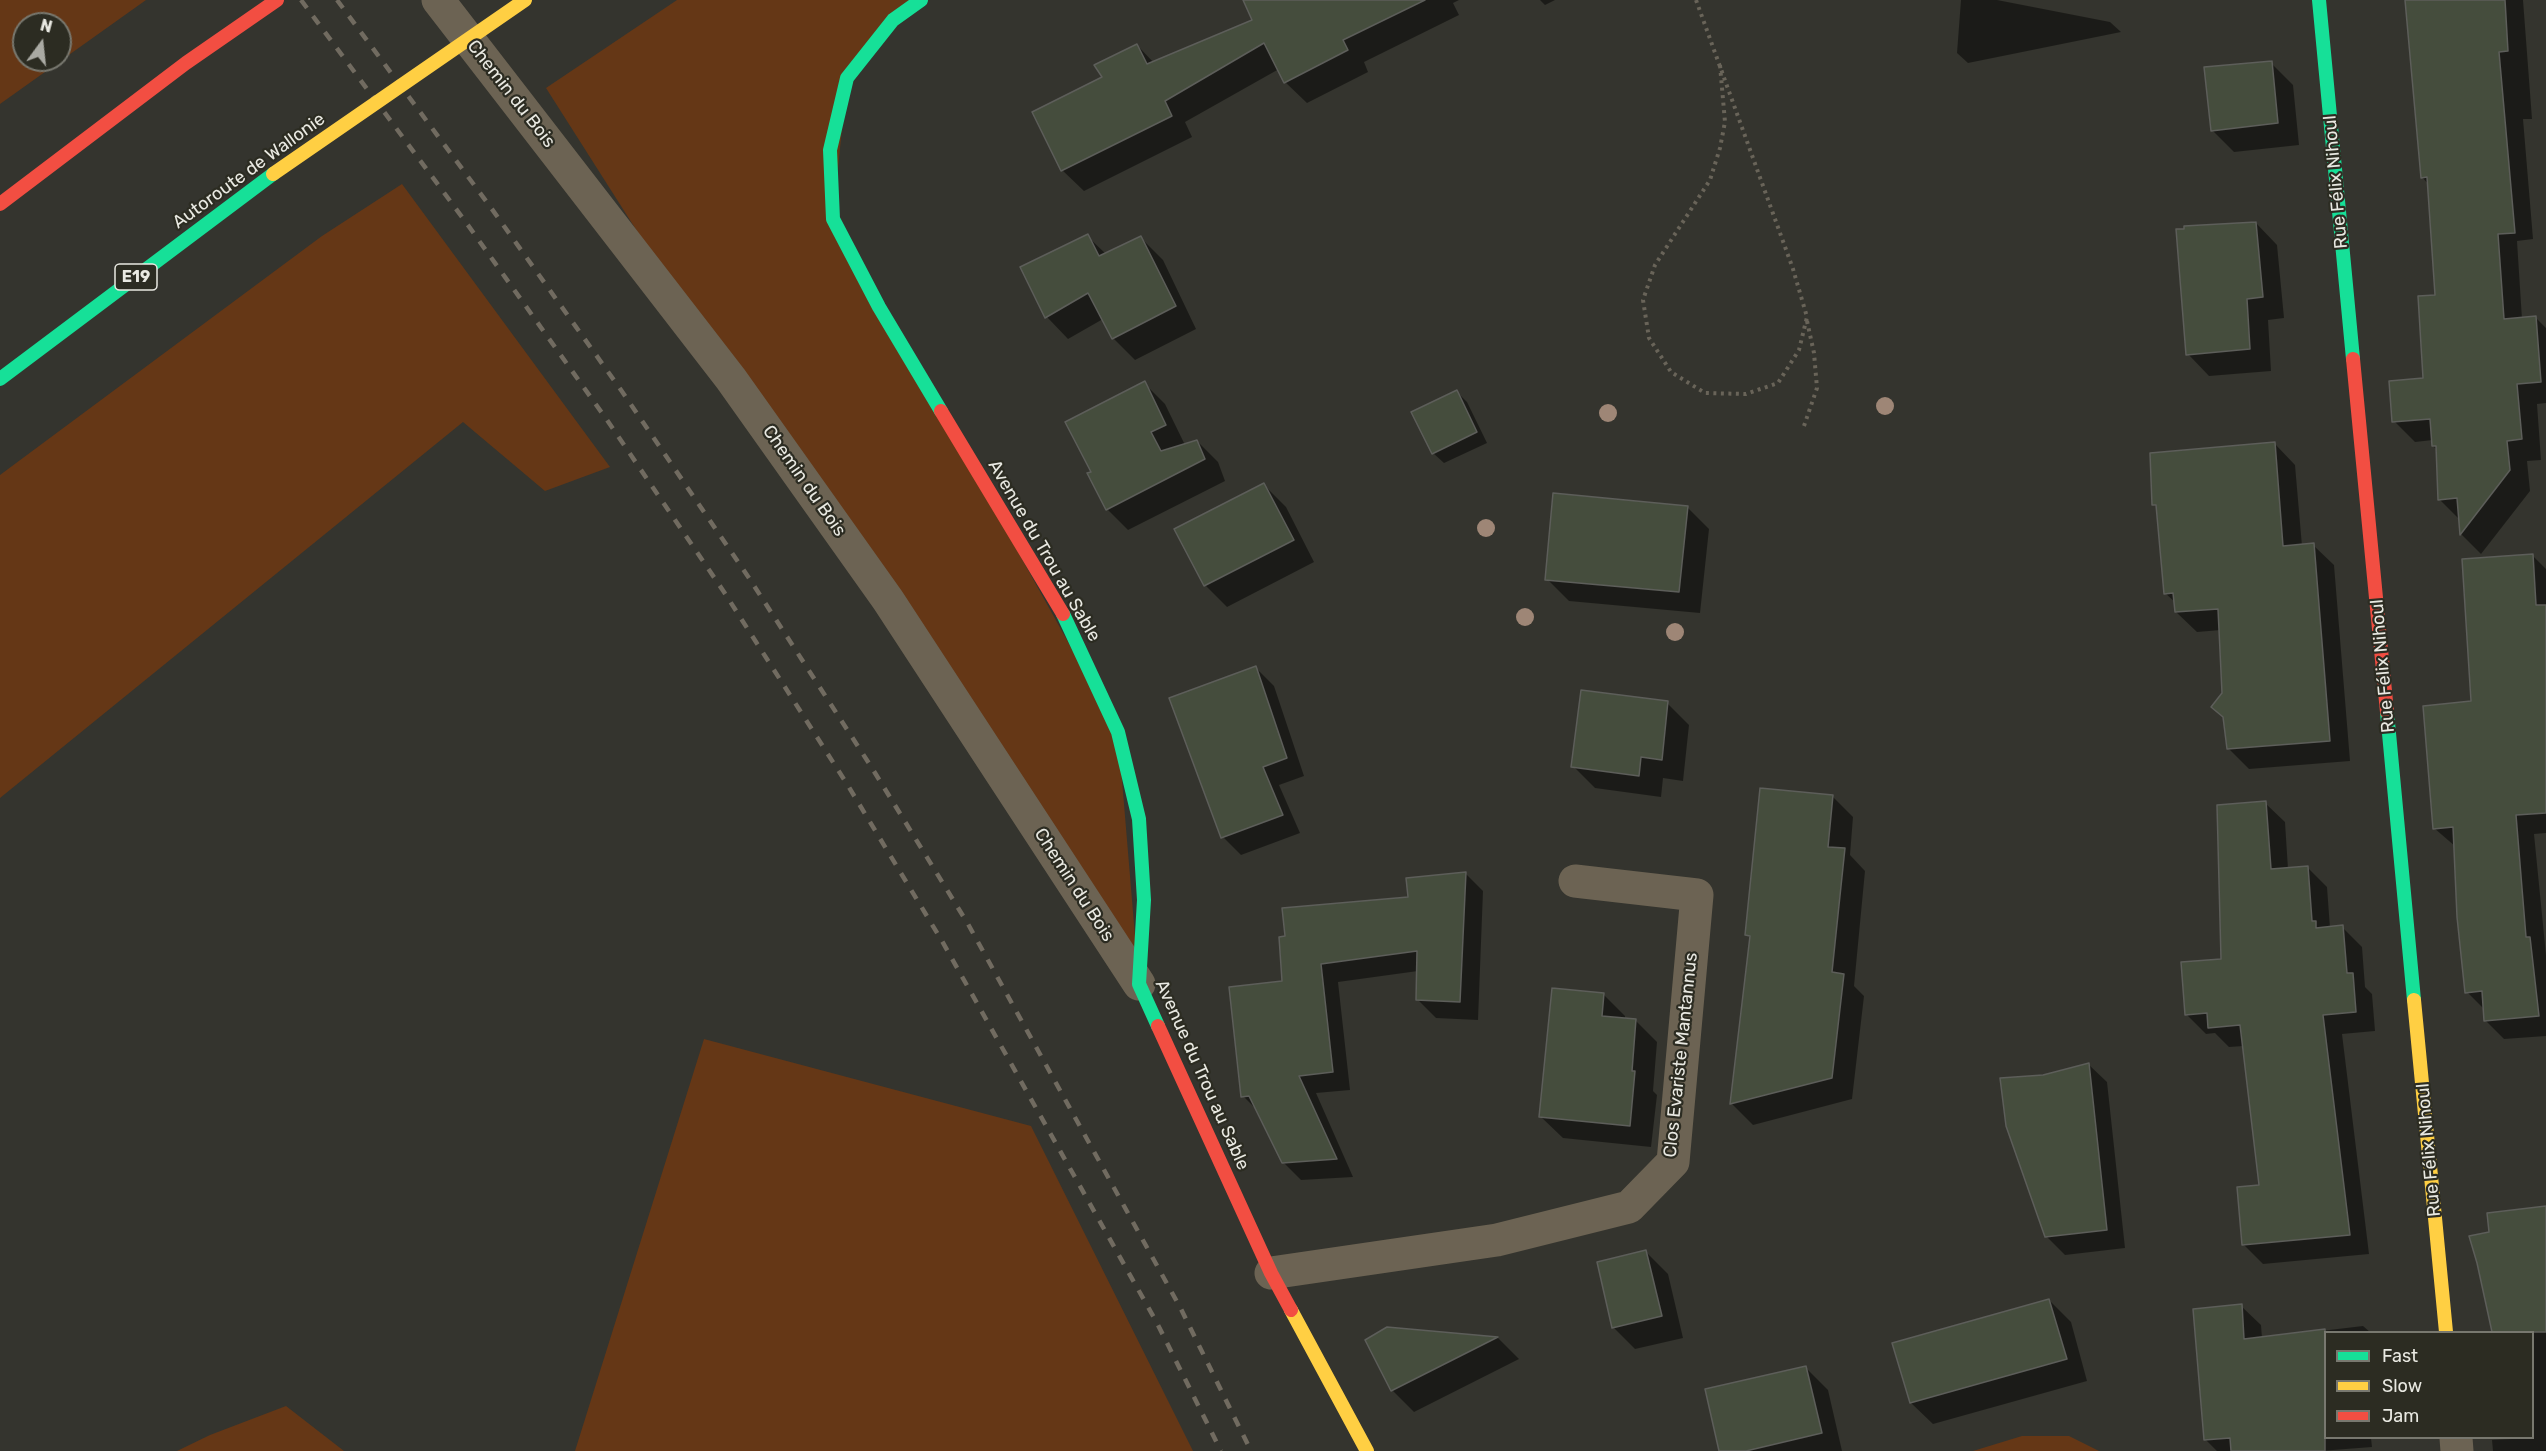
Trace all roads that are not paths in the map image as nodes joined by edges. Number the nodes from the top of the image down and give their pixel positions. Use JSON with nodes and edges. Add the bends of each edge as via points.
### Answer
{"nodes":[{"id":1,"x":277,"y":0,"type":"edge"},
{"id":2,"x":438,"y":0,"type":"edge"},
{"id":3,"x":525,"y":0,"type":"edge"},
{"id":4,"x":921,"y":0,"type":"edge"},
{"id":5,"x":2319,"y":0,"type":"edge"},
{"id":6,"x":0,"y":204,"type":"edge"},
{"id":7,"x":0,"y":379,"type":"edge"},
{"id":8,"x":1575,"y":881,"type":"dead end"},
{"id":9,"x":1139,"y":984,"type":"junction"},
{"id":10,"x":1271,"y":1273,"type":"junction"},
{"id":11,"x":2446,"y":1331,"type":"edge"},
{"id":12,"x":1366,"y":1451,"type":"edge"}],
"edges":[{"from":1,"to":6,"type":"main road","via":[[186,63]]},
{"from":2,"to":9,"type":"street","name":"Chemin du Bois","via":[[731,379],[888,600]]},
{"from":3,"to":7,"type":"main road","name":"Autoroute de Wallonie","number":"E19","bridge":true,"via":[[273,174]]},
{"from":4,"to":9,"type":"main road","name":"Avenue du Trou au Sable","via":[[893,21],[847,78],[830,150],[833,219],[879,307],[1071,627],[1118,732],[1139,819],[1144,900]]},
{"from":5,"to":11,"type":"main road","name":"Rue Félix Nihoul"},
{"from":8,"to":10,"type":"street","name":"Clos Evariste Mantannus","via":[[1697,895],[1673,1162],[1629,1208],[1497,1240]]},
{"from":9,"to":10,"type":"main road","name":"Avenue du Trou au Sable"},
{"from":10,"to":12,"type":"main road","name":"Avenue du Trou au Sable"}]}
